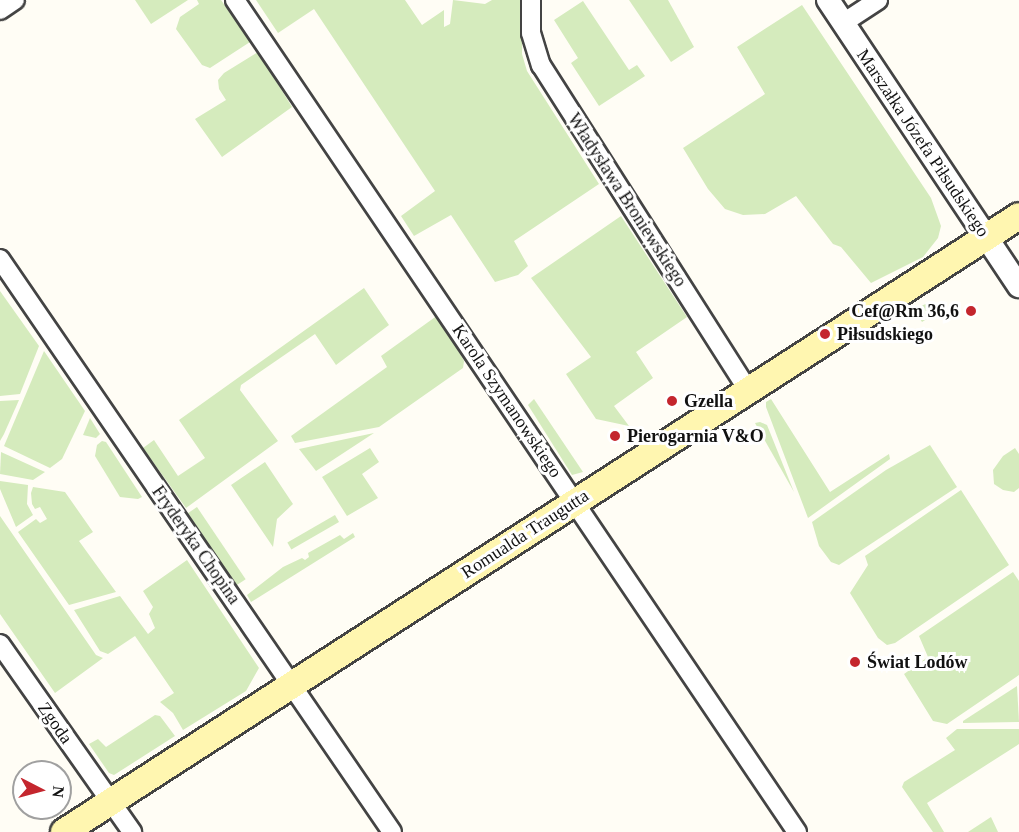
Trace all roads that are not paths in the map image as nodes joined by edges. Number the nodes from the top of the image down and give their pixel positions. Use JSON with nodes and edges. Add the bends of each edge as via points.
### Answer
{"nodes":[{"id":1,"x":15,"y":0,"type":"edge"},
{"id":2,"x":236,"y":0,"type":"edge"},
{"id":3,"x":531,"y":0,"type":"edge"},
{"id":4,"x":828,"y":0,"type":"edge"},
{"id":5,"x":878,"y":0,"type":"edge"},
{"id":6,"x":0,"y":10,"type":"edge"},
{"id":7,"x":843,"y":23,"type":"junction"},
{"id":8,"x":1019,"y":216,"type":"edge"},
{"id":9,"x":986,"y":237,"type":"junction"},
{"id":10,"x":0,"y":259,"type":"edge"},
{"id":11,"x":1019,"y":286,"type":"edge"},
{"id":12,"x":749,"y":392,"type":"junction"},
{"id":13,"x":575,"y":501,"type":"junction"},
{"id":14,"x":0,"y":644,"type":"edge"},
{"id":15,"x":292,"y":685,"type":"junction"},
{"id":16,"x":110,"y":802,"type":"junction"},
{"id":17,"x":64,"y":832,"type":"edge"},
{"id":18,"x":132,"y":832,"type":"edge"},
{"id":19,"x":392,"y":832,"type":"edge"},
{"id":20,"x":797,"y":832,"type":"edge"}],
"edges":[{"from":1,"to":6,"type":"street"},
{"from":2,"to":13,"type":"street","name":"Karola Szymanowskiego"},
{"from":3,"to":12,"type":"street","name":"Władysława Broniewskiego","via":[[531,33],[541,65]]},
{"from":4,"to":7,"type":"street","name":"Marszałka Józefa Piłsudskiego"},
{"from":5,"to":7,"type":"street"},
{"from":7,"to":9,"type":"street","name":"Marszałka Józefa Piłsudskiego"},
{"from":8,"to":9,"type":"main road","name":"Romualda Traugutta"},
{"from":9,"to":11,"type":"street","name":"Marszałka Józefa Piłsudskiego"},
{"from":9,"to":12,"type":"main road","name":"Romualda Traugutta"},
{"from":10,"to":15,"type":"street","name":"Fryderyka Chopina"},
{"from":12,"to":13,"type":"main road","name":"Romualda Traugutta"},
{"from":13,"to":15,"type":"main road","name":"Romualda Traugutta"},
{"from":13,"to":20,"type":"street","name":"Karola Szymanowskiego"},
{"from":14,"to":16,"type":"street","name":"Zgoda"},
{"from":15,"to":16,"type":"main road","name":"Romualda Traugutta"},
{"from":15,"to":19,"type":"street","name":"Fryderyka Chopina"},
{"from":16,"to":17,"type":"main road","name":"Romualda Traugutta"},
{"from":16,"to":18,"type":"street","name":"Zgoda"}]}
